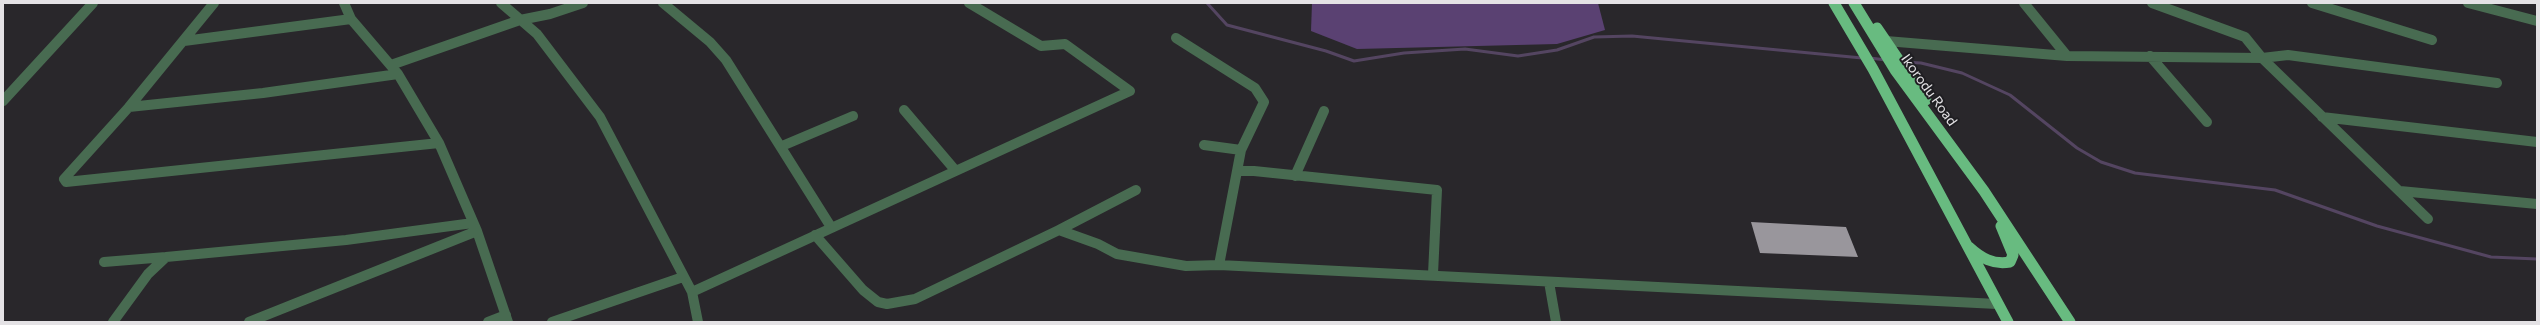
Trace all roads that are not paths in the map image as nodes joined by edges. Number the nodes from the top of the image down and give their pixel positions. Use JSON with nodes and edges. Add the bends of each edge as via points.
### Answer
{"nodes":[{"id":1,"x":93,"y":3,"type":"edge"},
{"id":2,"x":214,"y":3,"type":"edge"},
{"id":3,"x":344,"y":3,"type":"edge"},
{"id":4,"x":501,"y":3,"type":"edge"},
{"id":5,"x":583,"y":3,"type":"edge"},
{"id":6,"x":663,"y":3,"type":"edge"},
{"id":7,"x":969,"y":3,"type":"edge"},
{"id":8,"x":1827,"y":3,"type":"edge"},
{"id":9,"x":1834,"y":3,"type":"edge"},
{"id":10,"x":1854,"y":3,"type":"edge"},
{"id":11,"x":1861,"y":3,"type":"edge"},
{"id":12,"x":2024,"y":3,"type":"edge"},
{"id":13,"x":2152,"y":3,"type":"edge"},
{"id":14,"x":2312,"y":3,"type":"edge"},
{"id":15,"x":2468,"y":3,"type":"edge"},
{"id":16,"x":351,"y":19,"type":"junction"},
{"id":17,"x":520,"y":20,"type":"junction"},
{"id":18,"x":2537,"y":21,"type":"edge"},
{"id":19,"x":1176,"y":38,"type":"dead end"},
{"id":20,"x":184,"y":40,"type":"junction"},
{"id":21,"x":2432,"y":40,"type":"dead end"},
{"id":22,"x":1886,"y":46,"type":"junction"},
{"id":23,"x":1856,"y":47,"type":"junction"},
{"id":24,"x":2067,"y":56,"type":"junction"},
{"id":25,"x":2150,"y":56,"type":"junction"},
{"id":26,"x":2262,"y":58,"type":"junction"},
{"id":27,"x":391,"y":65,"type":"junction"},
{"id":28,"x":398,"y":74,"type":"junction"},
{"id":29,"x":2497,"y":83,"type":"dead end"},
{"id":30,"x":3,"y":101,"type":"edge"},
{"id":31,"x":129,"y":108,"type":"junction"},
{"id":32,"x":904,"y":110,"type":"dead end"},
{"id":33,"x":1324,"y":112,"type":"dead end"},
{"id":34,"x":853,"y":116,"type":"dead end"},
{"id":35,"x":2322,"y":117,"type":"junction"},
{"id":36,"x":2207,"y":122,"type":"dead end"},
{"id":37,"x":2537,"y":142,"type":"edge"},
{"id":38,"x":439,"y":143,"type":"junction"},
{"id":39,"x":1204,"y":145,"type":"dead end"},
{"id":40,"x":782,"y":146,"type":"junction"},
{"id":41,"x":1241,"y":150,"type":"junction"},
{"id":42,"x":955,"y":170,"type":"junction"},
{"id":43,"x":1237,"y":171,"type":"junction"},
{"id":44,"x":1295,"y":176,"type":"junction"},
{"id":45,"x":1136,"y":190,"type":"dead end"},
{"id":46,"x":1984,"y":191,"type":"junction"},
{"id":47,"x":2400,"y":191,"type":"junction"},
{"id":48,"x":2537,"y":204,"type":"edge"},
{"id":49,"x":2428,"y":219,"type":"dead end"},
{"id":50,"x":475,"y":227,"type":"junction"},
{"id":51,"x":831,"y":227,"type":"junction"},
{"id":52,"x":1059,"y":230,"type":"junction"},
{"id":53,"x":815,"y":235,"type":"junction"},
{"id":54,"x":1963,"y":241,"type":"junction"},
{"id":55,"x":166,"y":257,"type":"junction"},
{"id":56,"x":104,"y":262,"type":"dead end"},
{"id":57,"x":1219,"y":264,"type":"junction"},
{"id":58,"x":1433,"y":274,"type":"junction"},
{"id":59,"x":683,"y":277,"type":"junction"},
{"id":60,"x":1549,"y":282,"type":"junction"},
{"id":61,"x":692,"y":292,"type":"junction"},
{"id":62,"x":1997,"y":304,"type":"junction"},
{"id":63,"x":507,"y":318,"type":"edge"},
{"id":64,"x":113,"y":322,"type":"edge"},
{"id":65,"x":249,"y":322,"type":"edge"},
{"id":66,"x":488,"y":322,"type":"edge"},
{"id":67,"x":552,"y":322,"type":"edge"},
{"id":68,"x":698,"y":322,"type":"edge"},
{"id":69,"x":1556,"y":322,"type":"edge"},
{"id":70,"x":2008,"y":322,"type":"edge"},
{"id":71,"x":2070,"y":322,"type":"edge"}],
"edges":[{"from":1,"to":30,"type":"street"},
{"from":2,"to":20,"type":"street"},
{"from":3,"to":16,"type":"street"},
{"from":4,"to":17,"type":"street"},
{"from":5,"to":17,"type":"street","via":[[550,14]]},
{"from":6,"to":40,"type":"street","via":[[710,42],[726,60]]},
{"from":7,"to":42,"type":"street","via":[[1041,46],[1065,44],[1130,91]]},
{"from":8,"to":23,"type":"highway"},
{"from":9,"to":23,"type":"highway"},
{"from":10,"to":22,"type":"highway","name":"Ikorodu Road"},
{"from":11,"to":22,"type":"highway","name":"Ikorodu Road"},
{"from":12,"to":24,"type":"street"},
{"from":13,"to":26,"type":"street","via":[[2246,37]]},
{"from":14,"to":21,"type":"street"},
{"from":15,"to":18,"type":"street"},
{"from":16,"to":20,"type":"street"},
{"from":16,"to":27,"type":"street"},
{"from":17,"to":27,"type":"street"},
{"from":17,"to":59,"type":"street","via":[[536,34],[600,117]]},
{"from":19,"to":41,"type":"street","via":[[1255,88],[1262,97],[1263,108]]},
{"from":20,"to":31,"type":"street"},
{"from":22,"to":24,"type":"street"},
{"from":22,"to":46,"type":"highway","name":"Ikorodu Road"},
{"from":23,"to":54,"type":"highway","via":[[1917,152]]},
{"from":24,"to":25,"type":"street"},
{"from":25,"to":26,"type":"street"},
{"from":25,"to":36,"type":"street"},
{"from":26,"to":29,"type":"street","via":[[2288,55]]},
{"from":26,"to":35,"type":"street"},
{"from":27,"to":28,"type":"street"},
{"from":28,"to":31,"type":"street"},
{"from":28,"to":38,"type":"street"},
{"from":31,"to":38,"type":"street","via":[[64,179],[66,182]]},
{"from":32,"to":42,"type":"street"},
{"from":33,"to":44,"type":"street"},
{"from":34,"to":40,"type":"street"},
{"from":35,"to":37,"type":"street"},
{"from":35,"to":47,"type":"street"},
{"from":38,"to":50,"type":"street"},
{"from":39,"to":41,"type":"street"},
{"from":40,"to":51,"type":"street"},
{"from":41,"to":43,"type":"street"},
{"from":42,"to":51,"type":"street"},
{"from":43,"to":44,"type":"street"},
{"from":43,"to":57,"type":"street"},
{"from":44,"to":58,"type":"street","via":[[1437,190]]},
{"from":45,"to":52,"type":"street"},
{"from":46,"to":54,"type":"highway","via":[[2013,255],[2010,262],[1996,263],[1976,254]]},
{"from":46,"to":71,"type":"highway","name":"Ikorodu Road"},
{"from":47,"to":48,"type":"street"},
{"from":47,"to":49,"type":"street"},
{"from":50,"to":55,"type":"street"},
{"from":50,"to":63,"type":"street"},
{"from":50,"to":65,"type":"street"},
{"from":51,"to":53,"type":"street"},
{"from":52,"to":53,"type":"street","via":[[915,299],[891,304],[879,303],[867,295]]},
{"from":52,"to":57,"type":"street","via":[[1117,254],[1186,266]]},
{"from":53,"to":61,"type":"street"},
{"from":54,"to":62,"type":"highway"},
{"from":55,"to":56,"type":"street"},
{"from":55,"to":64,"type":"street","via":[[148,274]]},
{"from":57,"to":58,"type":"street"},
{"from":58,"to":60,"type":"street"},
{"from":59,"to":61,"type":"street"},
{"from":59,"to":67,"type":"street"},
{"from":60,"to":62,"type":"street"},
{"from":60,"to":69,"type":"street"},
{"from":61,"to":68,"type":"street"},
{"from":62,"to":70,"type":"highway"},
{"from":63,"to":66,"type":"street"}]}
